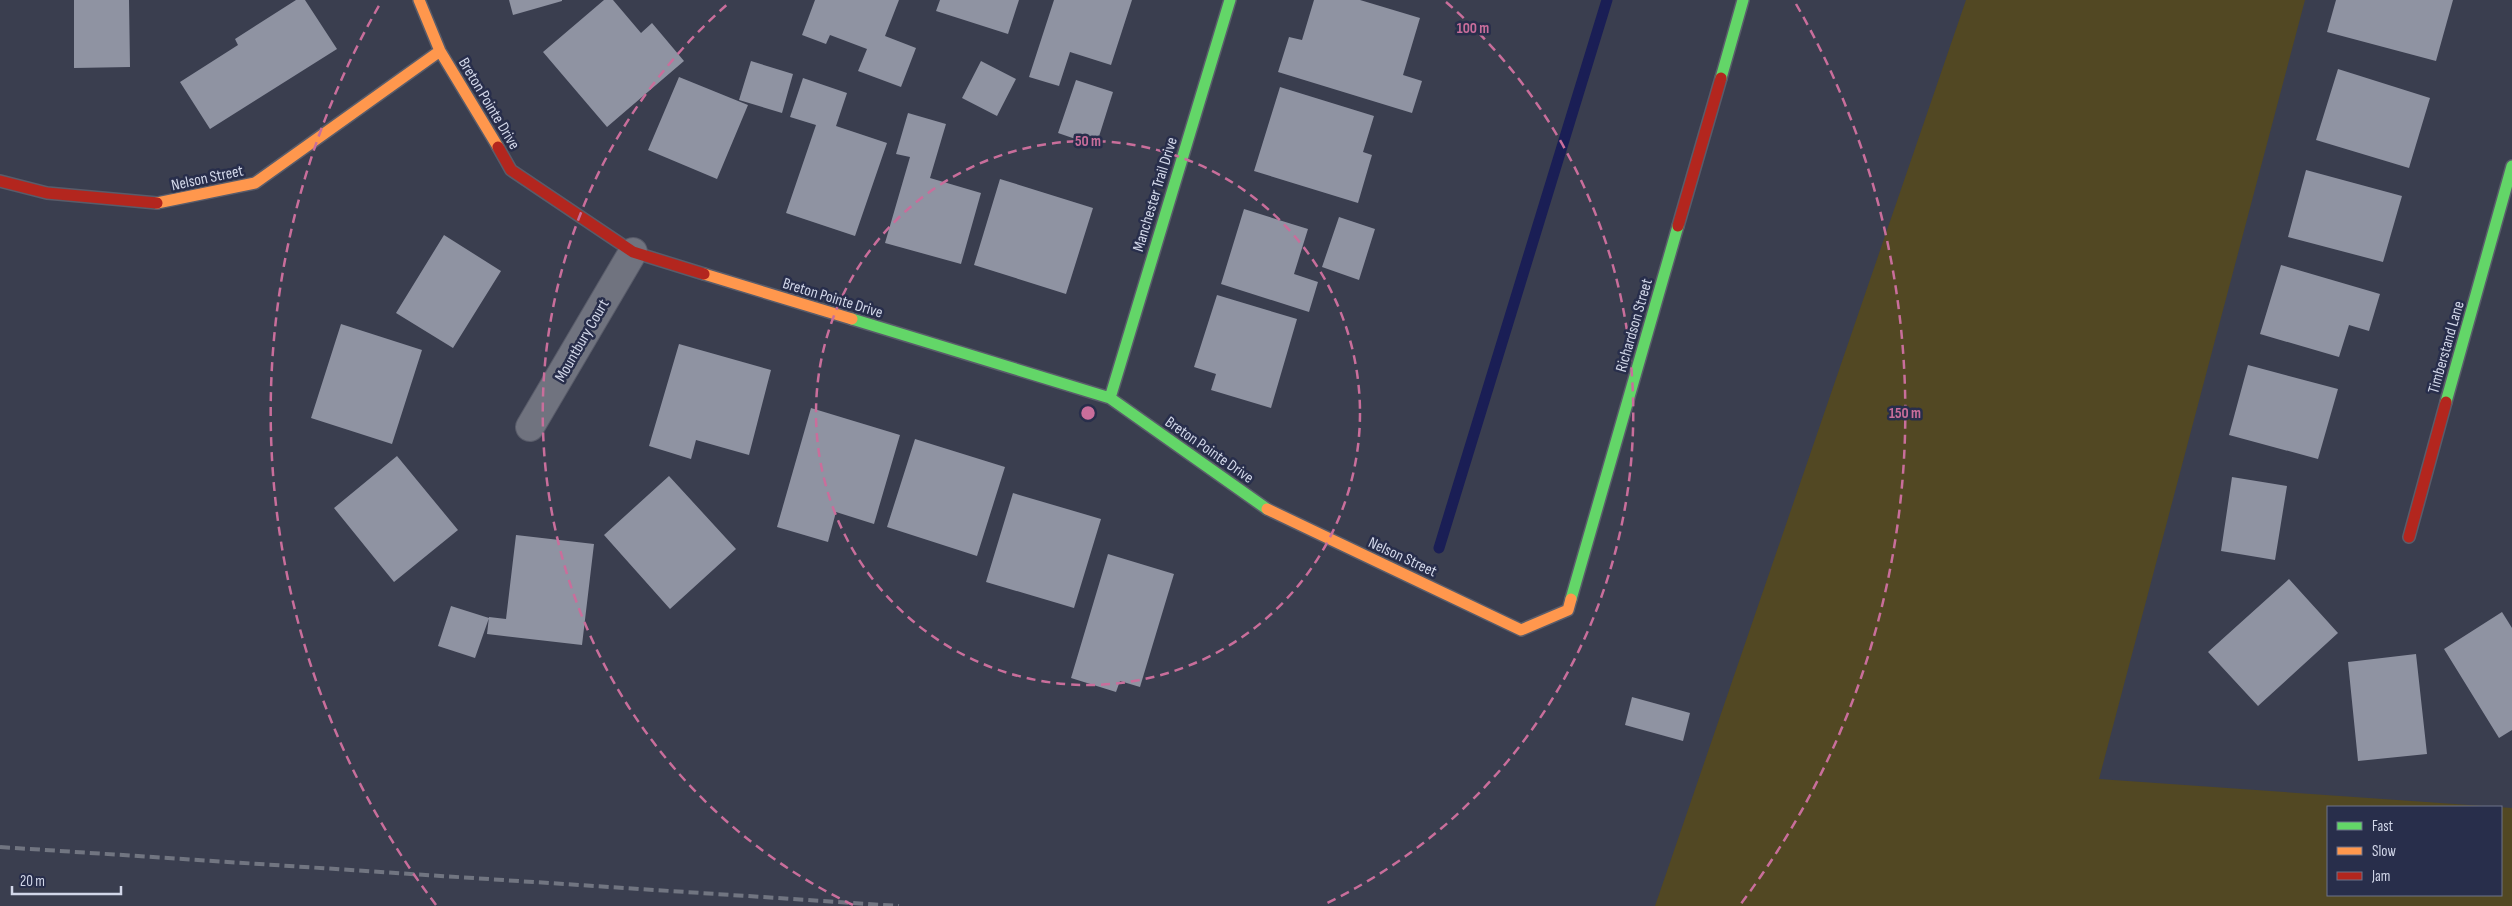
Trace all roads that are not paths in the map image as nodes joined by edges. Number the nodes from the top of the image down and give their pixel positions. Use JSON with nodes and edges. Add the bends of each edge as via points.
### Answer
{"nodes":[{"id":1,"x":418,"y":0,"type":"edge"},
{"id":2,"x":1230,"y":0,"type":"edge"},
{"id":3,"x":1743,"y":0,"type":"edge"},
{"id":4,"x":440,"y":50,"type":"junction"},
{"id":5,"x":2512,"y":166,"type":"edge"},
{"id":6,"x":0,"y":181,"type":"edge"},
{"id":7,"x":633,"y":252,"type":"junction"},
{"id":8,"x":1110,"y":398,"type":"junction"},
{"id":9,"x":530,"y":427,"type":"dead end"},
{"id":10,"x":1270,"y":512,"type":"joint"},
{"id":11,"x":2409,"y":537,"type":"dead end"},
{"id":12,"x":1521,"y":630,"type":"joint"}],
"edges":[{"from":1,"to":4,"type":"street","name":"Breton Pointe Drive"},
{"from":2,"to":8,"type":"street","name":"Manchester Trail Drive"},
{"from":3,"to":12,"type":"street","name":"Richardson Street","via":[[1568,610]]},
{"from":4,"to":6,"type":"street","name":"Nelson Street","via":[[255,183],[159,203],[46,193]]},
{"from":4,"to":7,"type":"street","name":"Breton Pointe Drive","via":[[510,170]]},
{"from":5,"to":11,"type":"street","name":"Timberstand Lane"},
{"from":7,"to":8,"type":"street","name":"Breton Pointe Drive"},
{"from":7,"to":9,"type":"street","name":"Mountbury Court"},
{"from":8,"to":10,"type":"street","name":"Breton Pointe Drive"},
{"from":10,"to":12,"type":"street","name":"Nelson Street"}]}
